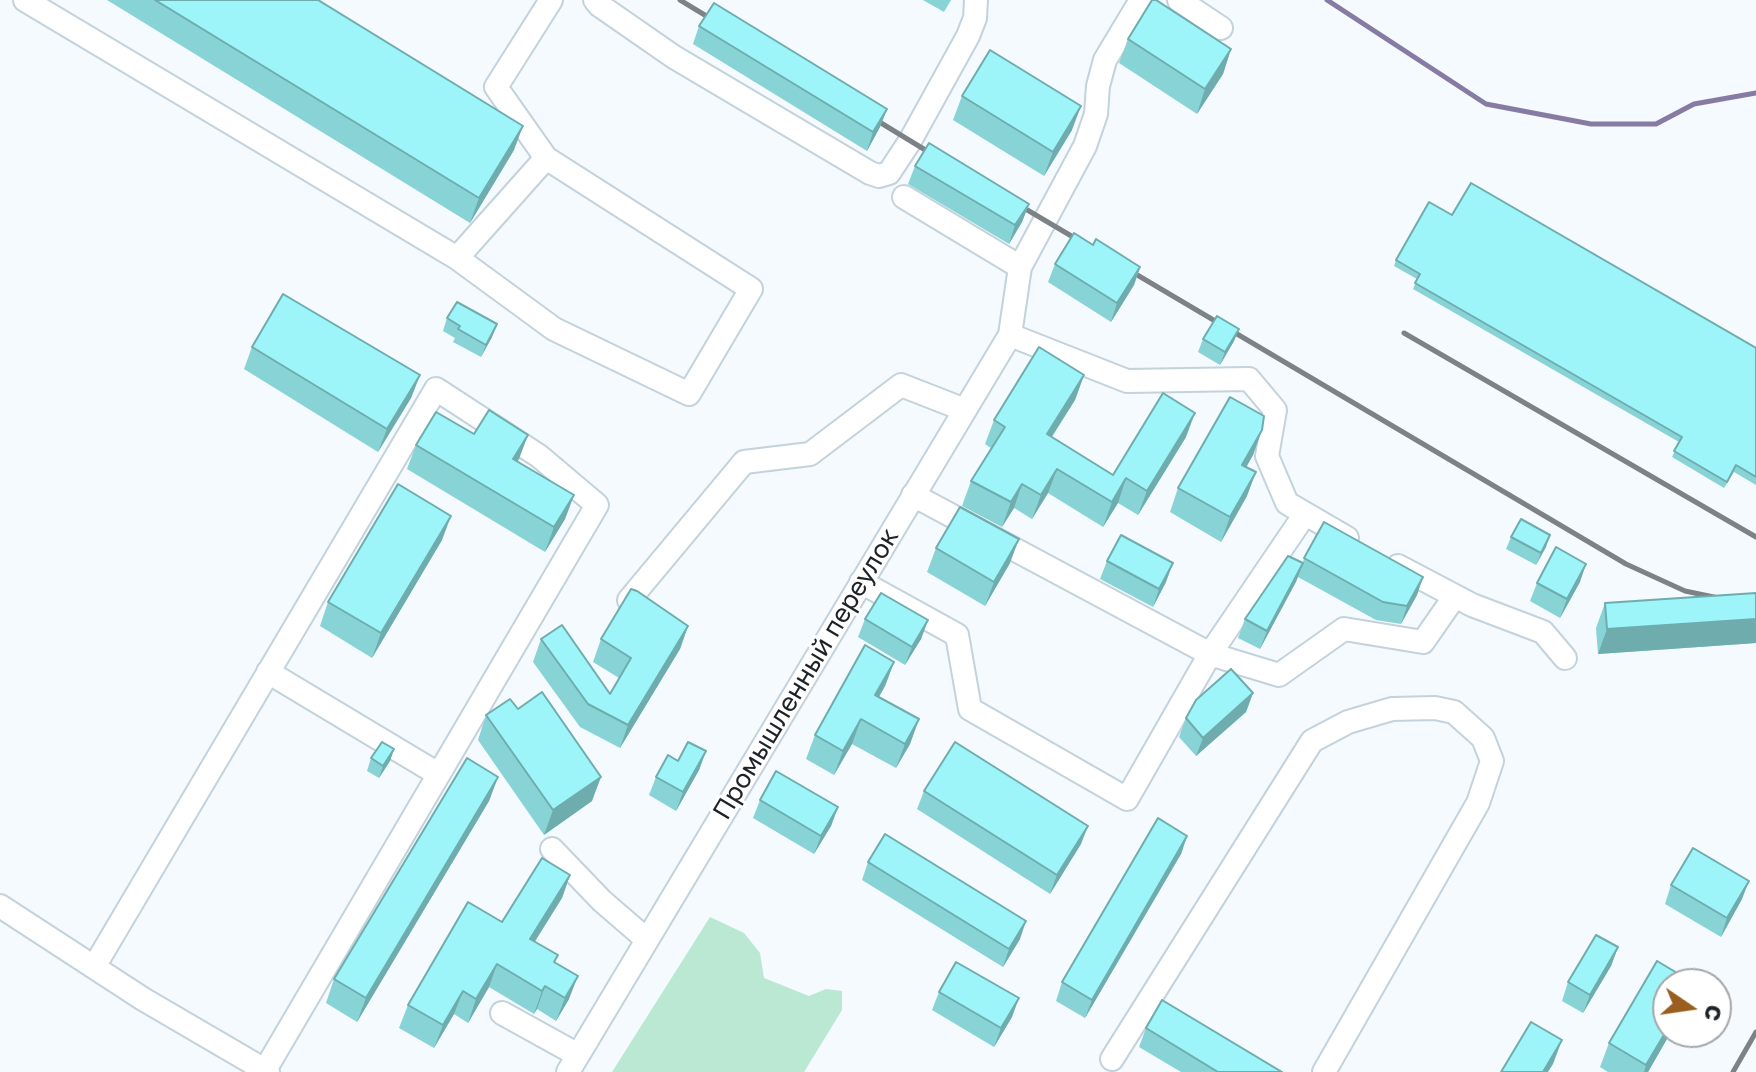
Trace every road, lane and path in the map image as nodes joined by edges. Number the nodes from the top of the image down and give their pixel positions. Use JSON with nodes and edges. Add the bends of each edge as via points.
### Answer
{"nodes":[{"id":1,"x":25,"y":0,"type":"edge"},
{"id":2,"x":551,"y":0,"type":"edge"},
{"id":3,"x":595,"y":0,"type":"edge"},
{"id":4,"x":976,"y":0,"type":"edge"},
{"id":5,"x":1141,"y":0,"type":"edge"},
{"id":6,"x":1179,"y":0,"type":"edge"},
{"id":7,"x":1221,"y":28,"type":"dead end"},
{"id":8,"x":546,"y":158,"type":"junction"},
{"id":9,"x":904,"y":197,"type":"dead end"},
{"id":10,"x":457,"y":258,"type":"junction"},
{"id":11,"x":1020,"y":267,"type":"junction"},
{"id":12,"x":1010,"y":335,"type":"junction"},
{"id":13,"x":965,"y":410,"type":"junction"},
{"id":14,"x":913,"y":495,"type":"junction"},
{"id":15,"x":1305,"y":514,"type":"junction"},
{"id":16,"x":861,"y":582,"type":"junction"},
{"id":17,"x":1455,"y":596,"type":"junction"},
{"id":18,"x":629,"y":600,"type":"edge"},
{"id":19,"x":1210,"y":654,"type":"junction"},
{"id":20,"x":1565,"y":658,"type":"dead end"},
{"id":21,"x":268,"y":672,"type":"junction"},
{"id":22,"x":438,"y":774,"type":"junction"},
{"id":23,"x":552,"y":849,"type":"dead end"},
{"id":24,"x":0,"y":906,"type":"edge"},
{"id":25,"x":646,"y":939,"type":"junction"},
{"id":26,"x":94,"y":967,"type":"junction"},
{"id":27,"x":502,"y":1013,"type":"dead end"},
{"id":28,"x":1112,"y":1059,"type":"dead end"},
{"id":29,"x":573,"y":1064,"type":"edge"},
{"id":30,"x":267,"y":1071,"type":"edge"},
{"id":31,"x":1324,"y":1072,"type":"edge"}],
"edges":[{"from":1,"to":10,"type":"street"},
{"from":2,"to":8,"type":"street","via":[[496,87]]},
{"from":3,"to":4,"type":"street","via":[[674,57],[879,176],[889,173],[910,141],[961,50],[975,18]]},
{"from":5,"to":11,"type":"street","name":"Промышленный переулок","via":[[1105,60],[1085,146]]},
{"from":6,"to":7,"type":"street"},
{"from":8,"to":10,"type":"street"},
{"from":8,"to":10,"type":"street","via":[[751,289],[689,394],[554,329]]},
{"from":9,"to":11,"type":"street"},
{"from":11,"to":12,"type":"street","name":"Промышленный переулок"},
{"from":12,"to":13,"type":"street","name":"Промышленный переулок"},
{"from":12,"to":15,"type":"street","via":[[1127,381],[1249,379],[1275,410],[1267,456],[1287,503]]},
{"from":13,"to":14,"type":"street","name":"Промышленный переулок"},
{"from":13,"to":18,"type":"street","via":[[901,385],[810,454],[744,462]]},
{"from":14,"to":16,"type":"street","name":"Промышленный переулок"},
{"from":14,"to":19,"type":"street"},
{"from":15,"to":17,"type":"street"},
{"from":15,"to":19,"type":"street"},
{"from":16,"to":19,"type":"street","via":[[957,635],[970,709],[1127,799]]},
{"from":16,"to":25,"type":"street","name":"Промышленный переулок"},
{"from":17,"to":19,"type":"street","via":[[1423,642],[1344,629],[1279,675]]},
{"from":17,"to":20,"type":"street","via":[[1543,632]]},
{"from":21,"to":22,"type":"street"},
{"from":21,"to":22,"type":"street","via":[[436,389],[539,456],[597,505]]},
{"from":21,"to":26,"type":"street"},
{"from":22,"to":30,"type":"street"},
{"from":23,"to":25,"type":"street"},
{"from":24,"to":26,"type":"street"},
{"from":25,"to":29,"type":"street","name":"Промышленный переулок"},
{"from":26,"to":30,"type":"street"},
{"from":27,"to":29,"type":"street"},
{"from":28,"to":31,"type":"street","via":[[1312,741],[1348,722],[1392,709],[1454,712],[1483,738],[1492,761],[1478,803]]}]}
